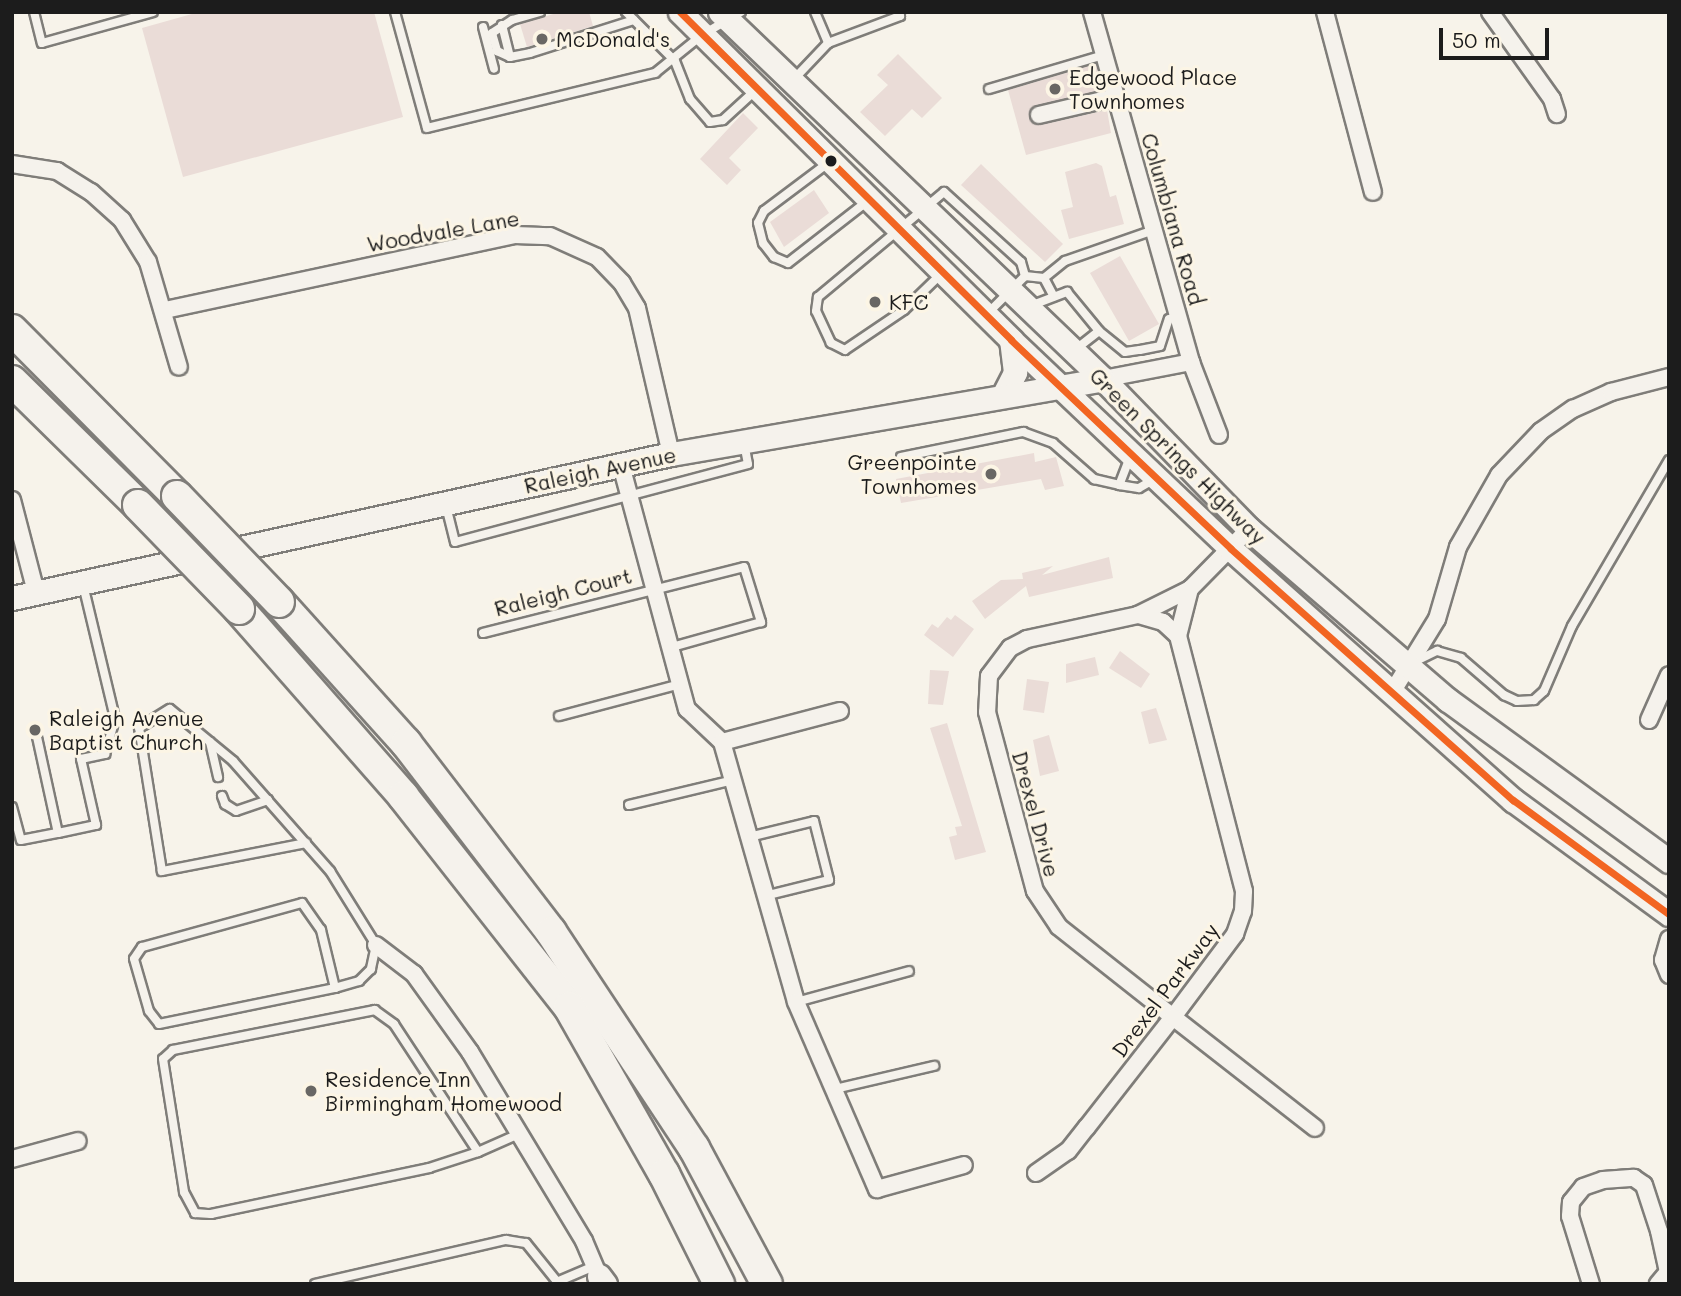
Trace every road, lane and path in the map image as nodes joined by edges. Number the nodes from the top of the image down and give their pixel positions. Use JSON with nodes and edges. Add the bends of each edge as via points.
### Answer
{"nodes":[{"id":1,"x":34,"y":12,"type":"edge"},
{"id":2,"x":153,"y":12,"type":"edge"},
{"id":3,"x":396,"y":12,"type":"edge"},
{"id":4,"x":540,"y":12,"type":"edge"},
{"id":5,"x":626,"y":12,"type":"edge"},
{"id":6,"x":680,"y":12,"type":"edge"},
{"id":7,"x":815,"y":12,"type":"edge"},
{"id":8,"x":899,"y":12,"type":"edge"},
{"id":9,"x":1093,"y":12,"type":"edge"},
{"id":10,"x":1325,"y":12,"type":"edge"},
{"id":11,"x":1490,"y":12,"type":"edge"},
{"id":12,"x":731,"y":15,"type":"edge"},
{"id":13,"x":634,"y":20,"type":"junction"},
{"id":14,"x":483,"y":27,"type":"dead end"},
{"id":15,"x":702,"y":34,"type":"junction"},
{"id":16,"x":828,"y":43,"type":"junction"},
{"id":17,"x":1104,"y":55,"type":"junction"},
{"id":18,"x":676,"y":61,"type":"junction"},
{"id":19,"x":494,"y":69,"type":"dead end"},
{"id":20,"x":791,"y":82,"type":"junction"},
{"id":21,"x":757,"y":89,"type":"junction"},
{"id":22,"x":989,"y":89,"type":"dead end"},
{"id":23,"x":1116,"y":97,"type":"junction"},
{"id":24,"x":1557,"y":114,"type":"dead end"},
{"id":25,"x":1039,"y":115,"type":"dead end"},
{"id":26,"x":831,"y":162,"type":"junction"},
{"id":27,"x":12,"y":164,"type":"edge"},
{"id":28,"x":1373,"y":192,"type":"dead end"},
{"id":29,"x":869,"y":200,"type":"junction"},
{"id":30,"x":926,"y":210,"type":"junction"},
{"id":31,"x":900,"y":230,"type":"junction"},
{"id":32,"x":1154,"y":230,"type":"junction"},
{"id":33,"x":943,"y":273,"type":"junction"},
{"id":34,"x":1044,"y":278,"type":"junction"},
{"id":35,"x":1018,"y":283,"type":"junction"},
{"id":36,"x":1054,"y":297,"type":"junction"},
{"id":37,"x":1028,"y":307,"type":"junction"},
{"id":38,"x":165,"y":310,"type":"junction"},
{"id":39,"x":986,"y":315,"type":"junction"},
{"id":40,"x":1179,"y":316,"type":"junction"},
{"id":41,"x":12,"y":330,"type":"edge"},
{"id":42,"x":1098,"y":331,"type":"junction"},
{"id":43,"x":1011,"y":340,"type":"junction"},
{"id":44,"x":1140,"y":350,"type":"junction"},
{"id":45,"x":1073,"y":351,"type":"junction"},
{"id":46,"x":1191,"y":362,"type":"junction"},
{"id":47,"x":179,"y":367,"type":"dead end"},
{"id":48,"x":1144,"y":372,"type":"junction"},
{"id":49,"x":1669,"y":377,"type":"edge"},
{"id":50,"x":1103,"y":379,"type":"junction"},
{"id":51,"x":12,"y":381,"type":"edge"},
{"id":52,"x":1060,"y":387,"type":"junction"},
{"id":53,"x":1003,"y":396,"type":"junction"},
{"id":54,"x":1219,"y":435,"type":"dead end"},
{"id":55,"x":744,"y":441,"type":"junction"},
{"id":56,"x":671,"y":454,"type":"junction"},
{"id":57,"x":1132,"y":454,"type":"junction"},
{"id":58,"x":901,"y":457,"type":"dead end"},
{"id":59,"x":1669,"y":460,"type":"edge"},
{"id":60,"x":621,"y":465,"type":"junction"},
{"id":61,"x":1156,"y":478,"type":"junction"},
{"id":62,"x":1119,"y":485,"type":"junction"},
{"id":63,"x":630,"y":496,"type":"junction"},
{"id":64,"x":12,"y":500,"type":"edge"},
{"id":65,"x":446,"y":503,"type":"junction"},
{"id":66,"x":1249,"y":529,"type":"junction"},
{"id":67,"x":1231,"y":549,"type":"junction"},
{"id":68,"x":82,"y":582,"type":"junction"},
{"id":69,"x":1190,"y":589,"type":"junction"},
{"id":70,"x":36,"y":592,"type":"junction"},
{"id":71,"x":654,"y":592,"type":"junction"},
{"id":72,"x":12,"y":597,"type":"edge"},
{"id":73,"x":1138,"y":615,"type":"junction"},
{"id":74,"x":483,"y":633,"type":"dead end"},
{"id":75,"x":1178,"y":636,"type":"junction"},
{"id":76,"x":673,"y":647,"type":"junction"},
{"id":77,"x":1408,"y":665,"type":"junction"},
{"id":78,"x":1669,"y":675,"type":"edge"},
{"id":79,"x":680,"y":684,"type":"junction"},
{"id":80,"x":1391,"y":694,"type":"junction"},
{"id":81,"x":841,"y":711,"type":"dead end"},
{"id":82,"x":558,"y":716,"type":"dead end"},
{"id":83,"x":1649,"y":720,"type":"dead end"},
{"id":84,"x":37,"y":737,"type":"dead end"},
{"id":85,"x":210,"y":742,"type":"junction"},
{"id":86,"x":722,"y":742,"type":"junction"},
{"id":87,"x":218,"y":777,"type":"dead end"},
{"id":88,"x":733,"y":780,"type":"junction"},
{"id":89,"x":222,"y":796,"type":"dead end"},
{"id":90,"x":268,"y":800,"type":"junction"},
{"id":91,"x":629,"y":805,"type":"dead end"},
{"id":92,"x":12,"y":807,"type":"edge"},
{"id":93,"x":58,"y":833,"type":"junction"},
{"id":94,"x":749,"y":837,"type":"junction"},
{"id":95,"x":306,"y":843,"type":"junction"},
{"id":96,"x":1669,"y":861,"type":"edge"},
{"id":97,"x":763,"y":896,"type":"junction"},
{"id":98,"x":1669,"y":914,"type":"edge"},
{"id":99,"x":1669,"y":939,"type":"edge"},
{"id":100,"x":376,"y":945,"type":"junction"},
{"id":101,"x":909,"y":971,"type":"dead end"},
{"id":102,"x":1669,"y":975,"type":"edge"},
{"id":103,"x":335,"y":988,"type":"junction"},
{"id":104,"x":796,"y":1002,"type":"junction"},
{"id":105,"x":1173,"y":1017,"type":"junction"},
{"id":106,"x":934,"y":1066,"type":"dead end"},
{"id":107,"x":835,"y":1089,"type":"junction"},
{"id":108,"x":1315,"y":1128,"type":"dead end"},
{"id":109,"x":521,"y":1133,"type":"junction"},
{"id":110,"x":78,"y":1142,"type":"dead end"},
{"id":111,"x":478,"y":1152,"type":"junction"},
{"id":112,"x":12,"y":1159,"type":"edge"},
{"id":113,"x":964,"y":1165,"type":"dead end"},
{"id":114,"x":1036,"y":1173,"type":"dead end"},
{"id":115,"x":600,"y":1278,"type":"edge"},
{"id":116,"x":559,"y":1282,"type":"edge"},
{"id":117,"x":315,"y":1284,"type":"edge"},
{"id":118,"x":719,"y":1284,"type":"edge"},
{"id":119,"x":767,"y":1284,"type":"edge"},
{"id":120,"x":1591,"y":1284,"type":"edge"},
{"id":121,"x":1658,"y":1284,"type":"edge"}],
"edges":[{"from":1,"to":2,"type":"lane","via":[[42,43]]},
{"from":3,"to":18,"type":"lane","via":[[427,128],[656,73]]},
{"from":4,"to":13,"type":"lane","via":[[492,33],[497,51],[510,57]]},
{"from":5,"to":13,"type":"lane"},
{"from":6,"to":15,"type":"main road","name":"Green Springs Highway"},
{"from":7,"to":16,"type":"lane"},
{"from":8,"to":16,"type":"lane","via":[[900,16]]},
{"from":9,"to":17,"type":"street","name":"Columbiana Road"},
{"from":10,"to":28,"type":"street"},
{"from":11,"to":24,"type":"street","via":[[1552,99]]},
{"from":12,"to":15,"type":"lane"},
{"from":12,"to":20,"type":"main road","name":"Green Springs Highway"},
{"from":13,"to":18,"type":"lane"},
{"from":14,"to":19,"type":"lane"},
{"from":15,"to":18,"type":"lane"},
{"from":15,"to":21,"type":"main road","name":"Green Springs Highway"},
{"from":16,"to":20,"type":"lane"},
{"from":17,"to":22,"type":"lane"},
{"from":17,"to":23,"type":"street","name":"Columbiana Road"},
{"from":18,"to":21,"type":"lane","via":[[690,99],[710,122],[723,120]]},
{"from":20,"to":30,"type":"main road","name":"Green Springs Highway"},
{"from":21,"to":26,"type":"main road","name":"Green Springs Highway"},
{"from":23,"to":25,"type":"street"},
{"from":23,"to":32,"type":"street","name":"Columbiana Road"},
{"from":26,"to":29,"type":"main road","name":"Green Springs Highway"},
{"from":26,"to":29,"type":"lane","via":[[764,211],[758,223],[763,243],[774,257],[788,263]]},
{"from":27,"to":38,"type":"street","via":[[57,172],[91,192],[122,220],[148,262]]},
{"from":29,"to":31,"type":"main road","name":"Green Springs Highway"},
{"from":30,"to":31,"type":"lane"},
{"from":30,"to":35,"type":"main road","name":"Green Springs Highway"},
{"from":30,"to":35,"type":"lane","via":[[944,191],[1021,262]]},
{"from":31,"to":33,"type":"main road","name":"Green Springs Highway"},
{"from":31,"to":33,"type":"lane","via":[[818,297],[816,311],[831,343],[845,350],[870,337]]},
{"from":32,"to":34,"type":"lane","via":[[1065,261]]},
{"from":32,"to":40,"type":"street","name":"Columbiana Road"},
{"from":33,"to":39,"type":"main road","name":"Green Springs Highway"},
{"from":34,"to":35,"type":"lane"},
{"from":34,"to":36,"type":"lane"},
{"from":35,"to":37,"type":"main road","name":"Green Springs Highway"},
{"from":35,"to":39,"type":"lane"},
{"from":36,"to":37,"type":"lane"},
{"from":36,"to":42,"type":"lane","via":[[1067,292]]},
{"from":37,"to":45,"type":"main road","name":"Green Springs Highway"},
{"from":38,"to":47,"type":"street"},
{"from":38,"to":56,"type":"street","name":"Woodvale Lane","via":[[515,235],[550,236],[597,257],[622,283],[637,308]]},
{"from":39,"to":43,"type":"main road","name":"Green Springs Highway"},
{"from":40,"to":44,"type":"lane","via":[[1169,319],[1160,346]]},
{"from":40,"to":46,"type":"street","name":"Columbiana Road"},
{"from":41,"to":119,"type":"highway","bridge":true,"via":[[279,602],[406,743],[551,932],[694,1148]]},
{"from":42,"to":44,"type":"lane","via":[[1125,352]]},
{"from":42,"to":45,"type":"lane"},
{"from":43,"to":52,"type":"main road","name":"Green Springs Highway"},
{"from":43,"to":53,"type":"main road","via":[[1014,372]]},
{"from":44,"to":48,"type":"lane"},
{"from":45,"to":50,"type":"main road","name":"Green Springs Highway"},
{"from":46,"to":48,"type":"street","name":"Raleigh Avenue"},
{"from":46,"to":54,"type":"street","name":"Columbiana Road"},
{"from":48,"to":50,"type":"street","name":"Raleigh Avenue"},
{"from":49,"to":77,"type":"street","via":[[1611,392],[1573,409],[1541,431],[1499,475],[1458,547],[1437,619]]},
{"from":50,"to":52,"type":"main road","name":"Raleigh Avenue"},
{"from":50,"to":66,"type":"main road","name":"Green Springs Highway"},
{"from":51,"to":118,"type":"highway","bridge":true,"via":[[239,610],[403,796],[569,1007],[664,1174]]},
{"from":52,"to":53,"type":"main road","name":"Raleigh Avenue"},
{"from":52,"to":57,"type":"main road","name":"Green Springs Highway"},
{"from":53,"to":55,"type":"main road","name":"Raleigh Avenue"},
{"from":55,"to":56,"type":"main road","name":"Raleigh Avenue"},
{"from":55,"to":63,"type":"lane","via":[[748,464]]},
{"from":56,"to":60,"type":"main road","name":"Raleigh Avenue"},
{"from":57,"to":61,"type":"main road","name":"Green Springs Highway"},
{"from":57,"to":62,"type":"lane"},
{"from":58,"to":62,"type":"lane","via":[[1023,432],[1053,443],[1094,479]]},
{"from":59,"to":77,"type":"lane","via":[[1572,626],[1544,691],[1534,700],[1517,701],[1504,695],[1461,658],[1437,651]]},
{"from":60,"to":63,"type":"street","name":"Raleigh Court"},
{"from":60,"to":65,"type":"main road","name":"Raleigh Avenue"},
{"from":61,"to":62,"type":"lane","via":[[1139,488]]},
{"from":61,"to":67,"type":"main road","name":"Green Springs Highway"},
{"from":63,"to":65,"type":"lane","via":[[455,542]]},
{"from":63,"to":71,"type":"street","name":"Raleigh Court"},
{"from":64,"to":70,"type":"street"},
{"from":65,"to":68,"type":"main road","name":"Raleigh Avenue"},
{"from":66,"to":67,"type":"street"},
{"from":66,"to":77,"type":"main road","name":"Green Springs Highway"},
{"from":67,"to":69,"type":"street"},
{"from":67,"to":80,"type":"main road","name":"Green Springs Highway"},
{"from":68,"to":70,"type":"main road","name":"Raleigh Avenue"},
{"from":68,"to":93,"type":"lane","via":[[115,718],[105,754],[81,759],[96,825]]},
{"from":69,"to":73,"type":"street","name":"Drexel Drive"},
{"from":69,"to":75,"type":"street","name":"Drexel Parkway"},
{"from":70,"to":72,"type":"main road","name":"Raleigh Avenue"},
{"from":71,"to":74,"type":"lane","name":"Raleigh Court"},
{"from":71,"to":76,"type":"street","name":"Raleigh Court"},
{"from":71,"to":76,"type":"lane","name":"Raleigh Court","via":[[744,567],[761,622]]},
{"from":73,"to":75,"type":"street","name":"Drexel Drive","via":[[1163,622]]},
{"from":73,"to":105,"type":"street","name":"Drexel Drive","via":[[1044,632],[1010,648],[989,676],[986,712],[1035,891],[1059,927]]},
{"from":75,"to":105,"type":"street","name":"Drexel Parkway","via":[[1244,891],[1235,934]]},
{"from":76,"to":79,"type":"street","name":"Raleigh Court"},
{"from":77,"to":80,"type":"street"},
{"from":77,"to":96,"type":"main road","name":"Green Springs Highway","via":[[1553,781]]},
{"from":78,"to":83,"type":"street"},
{"from":79,"to":82,"type":"lane"},
{"from":79,"to":86,"type":"street","name":"Raleigh Court","via":[[687,709]]},
{"from":80,"to":98,"type":"main road","name":"Green Springs Highway","via":[[1513,800]]},
{"from":81,"to":86,"type":"street"},
{"from":84,"to":93,"type":"lane"},
{"from":85,"to":87,"type":"lane"},
{"from":85,"to":90,"type":"lane"},
{"from":85,"to":95,"type":"lane","via":[[170,709],[139,728],[162,870]]},
{"from":86,"to":88,"type":"street"},
{"from":88,"to":91,"type":"lane"},
{"from":88,"to":94,"type":"street"},
{"from":89,"to":90,"type":"lane","via":[[236,811]]},
{"from":90,"to":95,"type":"lane"},
{"from":92,"to":93,"type":"lane","via":[[21,841]]},
{"from":94,"to":97,"type":"street"},
{"from":94,"to":97,"type":"lane","via":[[814,821],[829,880]]},
{"from":95,"to":100,"type":"lane","via":[[330,870]]},
{"from":97,"to":104,"type":"street"},
{"from":99,"to":102,"type":"street","via":[[1663,960]]},
{"from":100,"to":103,"type":"lane","via":[[371,969],[359,981]]},
{"from":100,"to":109,"type":"street","via":[[415,974]]},
{"from":101,"to":104,"type":"lane"},
{"from":103,"to":103,"type":"lane","via":[[321,930],[302,903],[142,947],[134,959],[149,1010],[159,1024]]},
{"from":104,"to":107,"type":"street"},
{"from":105,"to":108,"type":"street","name":"Drexel Drive"},
{"from":105,"to":114,"type":"street","name":"Drexel Parkway","via":[[1068,1151]]},
{"from":106,"to":107,"type":"lane"},
{"from":107,"to":113,"type":"street","via":[[877,1189]]},
{"from":109,"to":111,"type":"lane"},
{"from":109,"to":115,"type":"street"},
{"from":110,"to":112,"type":"street"},
{"from":111,"to":111,"type":"lane","via":[[429,1168],[239,1209],[195,1213],[184,1192],[163,1059],[173,1050],[375,1010],[394,1024]]},
{"from":115,"to":116,"type":"lane"},
{"from":116,"to":117,"type":"lane","via":[[526,1243],[506,1240]]},
{"from":120,"to":121,"type":"street","via":[[1570,1216],[1571,1202],[1583,1187],[1634,1178],[1644,1185],[1659,1231],[1668,1272]]}]}
